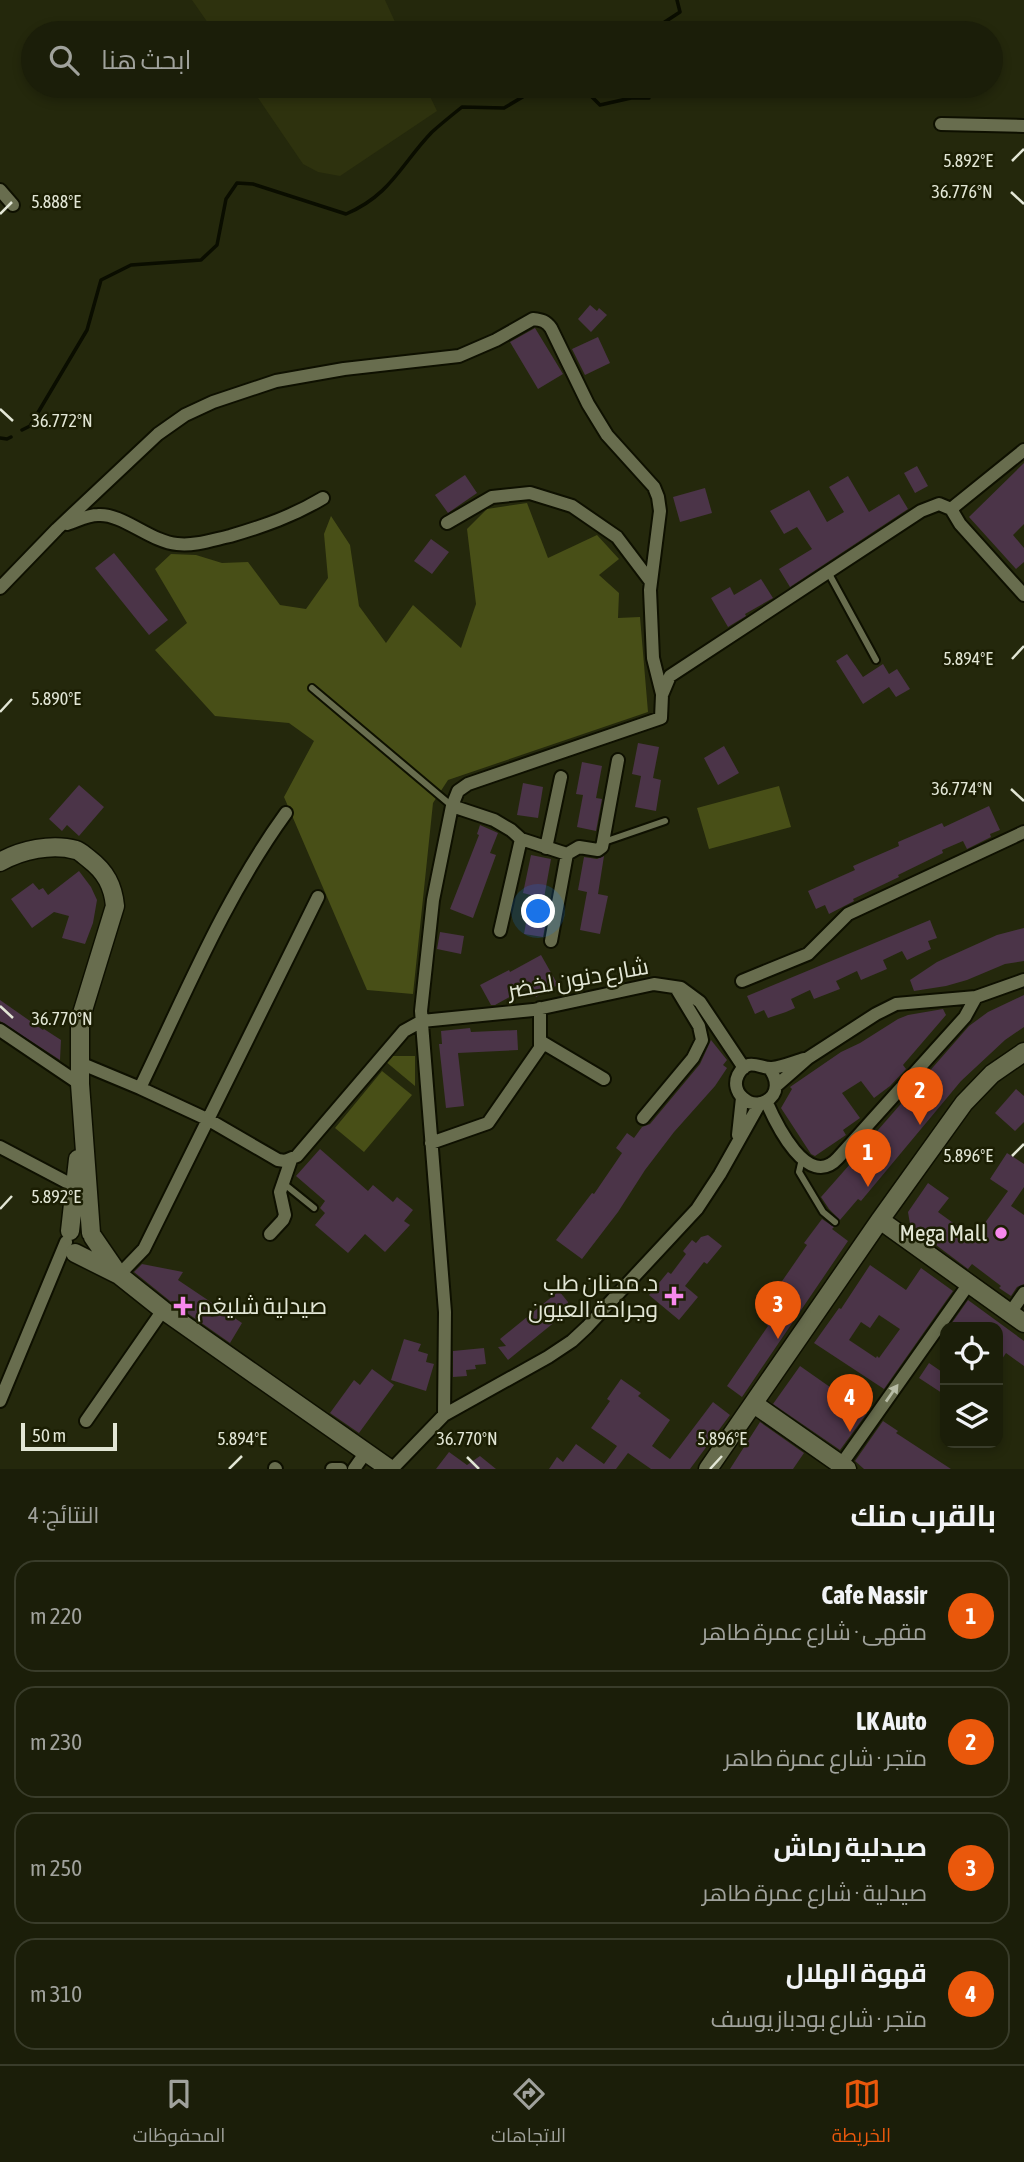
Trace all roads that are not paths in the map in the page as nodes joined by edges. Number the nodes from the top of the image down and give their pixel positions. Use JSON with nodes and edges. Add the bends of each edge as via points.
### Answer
{"nodes":[{"id":1,"x":942,"y":124,"type":"dead end"},
{"id":2,"x":1024,"y":126,"type":"edge"},
{"id":3,"x":0,"y":190,"type":"edge"},
{"id":4,"x":13,"y":205,"type":"dead end"},
{"id":5,"x":1023,"y":453,"type":"edge"},
{"id":6,"x":323,"y":498,"type":"dead end"},
{"id":7,"x":951,"y":509,"type":"junction"},
{"id":8,"x":447,"y":523,"type":"dead end"},
{"id":9,"x":57,"y":528,"type":"junction"},
{"id":10,"x":828,"y":572,"type":"junction"},
{"id":11,"x":651,"y":582,"type":"junction"},
{"id":12,"x":0,"y":588,"type":"edge"},
{"id":13,"x":1024,"y":595,"type":"edge"},
{"id":14,"x":876,"y":660,"type":"dead end"},
{"id":15,"x":312,"y":688,"type":"dead end"},
{"id":16,"x":662,"y":695,"type":"junction"},
{"id":17,"x":618,"y":760,"type":"dead end"},
{"id":18,"x":561,"y":777,"type":"dead end"},
{"id":19,"x":452,"y":806,"type":"junction"},
{"id":20,"x":286,"y":813,"type":"dead end"},
{"id":21,"x":665,"y":821,"type":"dead end"},
{"id":22,"x":1024,"y":832,"type":"edge"},
{"id":23,"x":520,"y":839,"type":"junction"},
{"id":24,"x":603,"y":842,"type":"junction"},
{"id":25,"x":546,"y":848,"type":"junction"},
{"id":26,"x":567,"y":854,"type":"junction"},
{"id":27,"x":0,"y":862,"type":"edge"},
{"id":28,"x":318,"y":897,"type":"dead end"},
{"id":29,"x":500,"y":931,"type":"dead end"},
{"id":30,"x":551,"y":941,"type":"dead end"},
{"id":31,"x":1024,"y":979,"type":"edge"},
{"id":32,"x":742,"y":981,"type":"dead end"},
{"id":33,"x":676,"y":987,"type":"junction"},
{"id":34,"x":976,"y":997,"type":"junction"},
{"id":35,"x":540,"y":1008,"type":"junction"},
{"id":36,"x":422,"y":1021,"type":"junction"},
{"id":37,"x":0,"y":1030,"type":"edge"},
{"id":38,"x":540,"y":1041,"type":"junction"},
{"id":39,"x":1024,"y":1052,"type":"edge"},
{"id":40,"x":808,"y":1058,"type":"junction"},
{"id":41,"x":80,"y":1063,"type":"junction"},
{"id":42,"x":744,"y":1068,"type":"junction"},
{"id":43,"x":769,"y":1068,"type":"junction"},
{"id":44,"x":604,"y":1079,"type":"dead end"},
{"id":45,"x":80,"y":1084,"type":"junction"},
{"id":46,"x":776,"y":1086,"type":"junction"},
{"id":47,"x":139,"y":1088,"type":"junction"},
{"id":48,"x":742,"y":1098,"type":"junction"},
{"id":49,"x":763,"y":1102,"type":"junction"},
{"id":50,"x":643,"y":1118,"type":"dead end"},
{"id":51,"x":209,"y":1120,"type":"junction"},
{"id":52,"x":83,"y":1124,"type":"junction"},
{"id":53,"x":736,"y":1142,"type":"junction"},
{"id":54,"x":431,"y":1143,"type":"junction"},
{"id":55,"x":0,"y":1147,"type":"edge"},
{"id":56,"x":802,"y":1159,"type":"junction"},
{"id":57,"x":291,"y":1160,"type":"junction"},
{"id":58,"x":283,"y":1182,"type":"junction"},
{"id":59,"x":74,"y":1186,"type":"junction"},
{"id":60,"x":314,"y":1209,"type":"dead end"},
{"id":61,"x":880,"y":1220,"type":"junction"},
{"id":62,"x":835,"y":1222,"type":"dead end"},
{"id":63,"x":270,"y":1234,"type":"dead end"},
{"id":64,"x":92,"y":1235,"type":"junction"},
{"id":65,"x":70,"y":1242,"type":"junction"},
{"id":66,"x":119,"y":1275,"type":"junction"},
{"id":67,"x":968,"y":1285,"type":"junction"},
{"id":68,"x":1024,"y":1293,"type":"edge"},
{"id":69,"x":163,"y":1310,"type":"junction"},
{"id":70,"x":1017,"y":1318,"type":"edge"},
{"id":71,"x":0,"y":1401,"type":"edge"},
{"id":72,"x":754,"y":1404,"type":"junction"},
{"id":73,"x":444,"y":1415,"type":"junction"},
{"id":74,"x":86,"y":1421,"type":"dead end"},
{"id":75,"x":366,"y":1452,"type":"junction"},
{"id":76,"x":842,"y":1468,"type":"edge"},
{"id":77,"x":332,"y":1469,"type":"edge"},
{"id":78,"x":341,"y":1469,"type":"edge"},
{"id":79,"x":354,"y":1469,"type":"edge"},
{"id":80,"x":391,"y":1469,"type":"edge"},
{"id":81,"x":708,"y":1469,"type":"edge"}],
"edges":[{"from":1,"to":2,"type":"street"},
{"from":3,"to":4,"type":"street"},
{"from":5,"to":7,"type":"street"},
{"from":6,"to":9,"type":"street","via":[[270,525],[201,543],[159,540],[100,514]]},
{"from":7,"to":10,"type":"street","via":[[939,504],[921,511]]},
{"from":7,"to":13,"type":"street"},
{"from":8,"to":11,"type":"street","via":[[492,496],[530,492],[572,506],[617,537]]},
{"from":9,"to":11,"type":"street","via":[[158,434],[213,402],[276,381],[459,356],[533,319],[547,322],[607,435],[654,487],[660,512]]},
{"from":9,"to":12,"type":"street"},
{"from":10,"to":14,"type":"lane"},
{"from":10,"to":16,"type":"street","via":[[670,676]]},
{"from":11,"to":16,"type":"street","via":[[653,658]]},
{"from":15,"to":19,"type":"lane"},
{"from":16,"to":19,"type":"street","via":[[661,718],[468,784],[458,791]]},
{"from":17,"to":24,"type":"street"},
{"from":18,"to":25,"type":"street"},
{"from":19,"to":23,"type":"street","via":[[494,820]]},
{"from":19,"to":36,"type":"street","via":[[433,900]]},
{"from":20,"to":47,"type":"street","via":[[260,849],[215,933]]},
{"from":21,"to":24,"type":"lane"},
{"from":22,"to":32,"type":"street","via":[[848,914],[808,954]]},
{"from":23,"to":25,"type":"street"},
{"from":23,"to":29,"type":"street"},
{"from":24,"to":26,"type":"street","via":[[598,850],[579,847]]},
{"from":25,"to":26,"type":"street"},
{"from":26,"to":30,"type":"street"},
{"from":27,"to":41,"type":"main road","via":[[44,848],[77,850],[105,874],[113,890],[116,906],[79,1020]]},
{"from":28,"to":51,"type":"street"},
{"from":31,"to":34,"type":"street"},
{"from":33,"to":35,"type":"street","name":"شارع دنون لخضر","via":[[654,984]]},
{"from":33,"to":42,"type":"street","name":"شارع دنون لخضر","via":[[700,1003]]},
{"from":33,"to":50,"type":"street","via":[[702,1040],[693,1058]]},
{"from":34,"to":40,"type":"street","via":[[897,1004]]},
{"from":34,"to":56,"type":"street","via":[[965,1017],[834,1163],[820,1168]]},
{"from":35,"to":36,"type":"street","name":"شارع دنون لخضر"},
{"from":35,"to":38,"type":"street"},
{"from":36,"to":54,"type":"street"},
{"from":36,"to":57,"type":"street","via":[[404,1031]]},
{"from":37,"to":45,"type":"street"},
{"from":38,"to":44,"type":"street"},
{"from":38,"to":54,"type":"street","via":[[540,1048],[488,1123]]},
{"from":39,"to":61,"type":"main road","via":[[972,1092]]},
{"from":40,"to":43,"type":"street"},
{"from":40,"to":46,"type":"street"},
{"from":41,"to":45,"type":"main road"},
{"from":41,"to":47,"type":"street"},
{"from":42,"to":43,"type":"street","via":[[756,1064]]},
{"from":42,"to":48,"type":"street","via":[[736,1086]]},
{"from":43,"to":46,"type":"street"},
{"from":45,"to":52,"type":"main road"},
{"from":46,"to":49,"type":"street"},
{"from":47,"to":51,"type":"street"},
{"from":48,"to":49,"type":"street"},
{"from":48,"to":53,"type":"street"},
{"from":49,"to":53,"type":"street"},
{"from":49,"to":56,"type":"street"},
{"from":51,"to":57,"type":"street","via":[[278,1160]]},
{"from":51,"to":66,"type":"street","via":[[144,1249]]},
{"from":52,"to":59,"type":"main road"},
{"from":52,"to":64,"type":"main road"},
{"from":53,"to":73,"type":"street","via":[[696,1209],[587,1327],[548,1357]]},
{"from":54,"to":73,"type":"street","via":[[445,1312]]},
{"from":55,"to":59,"type":"street"},
{"from":56,"to":62,"type":"lane","via":[[799,1172],[822,1212]]},
{"from":57,"to":58,"type":"street"},
{"from":58,"to":60,"type":"lane"},
{"from":58,"to":63,"type":"street","via":[[280,1197],[285,1215]]},
{"from":59,"to":65,"type":"main road"},
{"from":61,"to":67,"type":"main road"},
{"from":61,"to":72,"type":"main road"},
{"from":64,"to":65,"type":"main road","via":[[90,1249],[83,1254]]},
{"from":64,"to":66,"type":"main road"},
{"from":65,"to":66,"type":"main road"},
{"from":65,"to":71,"type":"street"},
{"from":66,"to":69,"type":"main road"},
{"from":67,"to":70,"type":"main road"},
{"from":76,"to":67,"type":"street","one_way":true},
{"from":68,"to":70,"type":"street"},
{"from":69,"to":74,"type":"street"},
{"from":69,"to":75,"type":"main road"},
{"from":72,"to":76,"type":"main road"},
{"from":72,"to":81,"type":"main road"},
{"from":73,"to":80,"type":"street"},
{"from":75,"to":79,"type":"street"},
{"from":75,"to":80,"type":"main road"},
{"from":77,"to":78,"type":"street"}]}
